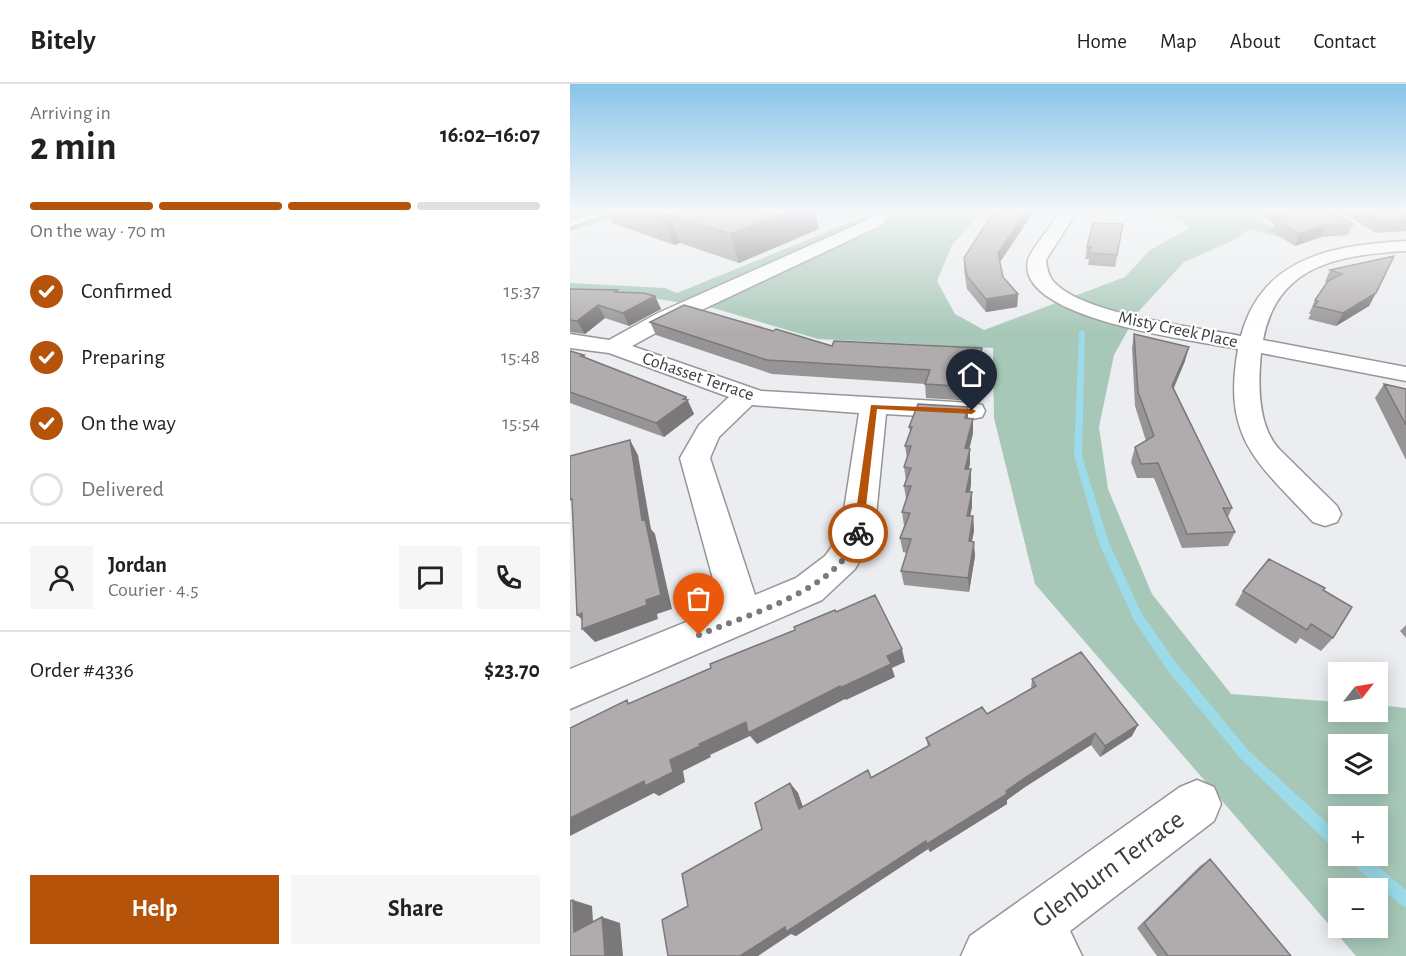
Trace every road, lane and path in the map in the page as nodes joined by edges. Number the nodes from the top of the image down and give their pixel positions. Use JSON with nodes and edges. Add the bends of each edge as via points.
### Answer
{"nodes":[{"id":1,"x":811,"y":252,"type":"edge"},
{"id":2,"x":1042,"y":252,"type":"edge"},
{"id":3,"x":1358,"y":252,"type":"edge"},
{"id":4,"x":570,"y":341,"type":"edge"},
{"id":5,"x":1250,"y":345,"type":"junction"},
{"id":6,"x":613,"y":347,"type":"junction"},
{"id":7,"x":1406,"y":374,"type":"edge"},
{"id":8,"x":747,"y":396,"type":"junction"},
{"id":9,"x":873,"y":406,"type":"junction"},
{"id":10,"x":972,"y":411,"type":"dead end"},
{"id":11,"x":1325,"y":514,"type":"dead end"},
{"id":12,"x":743,"y":617,"type":"junction"},
{"id":13,"x":570,"y":689,"type":"edge"},
{"id":14,"x":1197,"y":804,"type":"dead end"},
{"id":15,"x":1044,"y":940,"type":"edge"},
{"id":16,"x":990,"y":956,"type":"edge"}],
"edges":[{"from":1,"to":6,"type":"street","via":[[666,318]]},
{"from":2,"to":5,"type":"street","name":"Misty Creek Place","via":[[1036,269],[1058,296],[1119,319]]},
{"from":3,"to":5,"type":"street","via":[[1317,261],[1279,283],[1260,311]]},
{"from":4,"to":6,"type":"street","name":"Cohasset Terrace"},
{"from":5,"to":7,"type":"street","name":"Misty Creek Place"},
{"from":5,"to":11,"type":"street","via":[[1245,388],[1263,449]]},
{"from":6,"to":8,"type":"street","name":"Cohasset Terrace"},
{"from":8,"to":9,"type":"street","name":"Cohasset Terrace"},
{"from":8,"to":12,"type":"street","via":[[709,428],[699,442],[695,458]]},
{"from":9,"to":10,"type":"street","name":"Cohasset Terrace"},
{"from":9,"to":12,"type":"street","via":[[857,536],[849,555],[809,589]]},
{"from":12,"to":13,"type":"street"},
{"from":14,"to":15,"type":"street","name":"Glenburn Terrace"},
{"from":15,"to":16,"type":"street","name":"Glenburn Terrace"}]}
